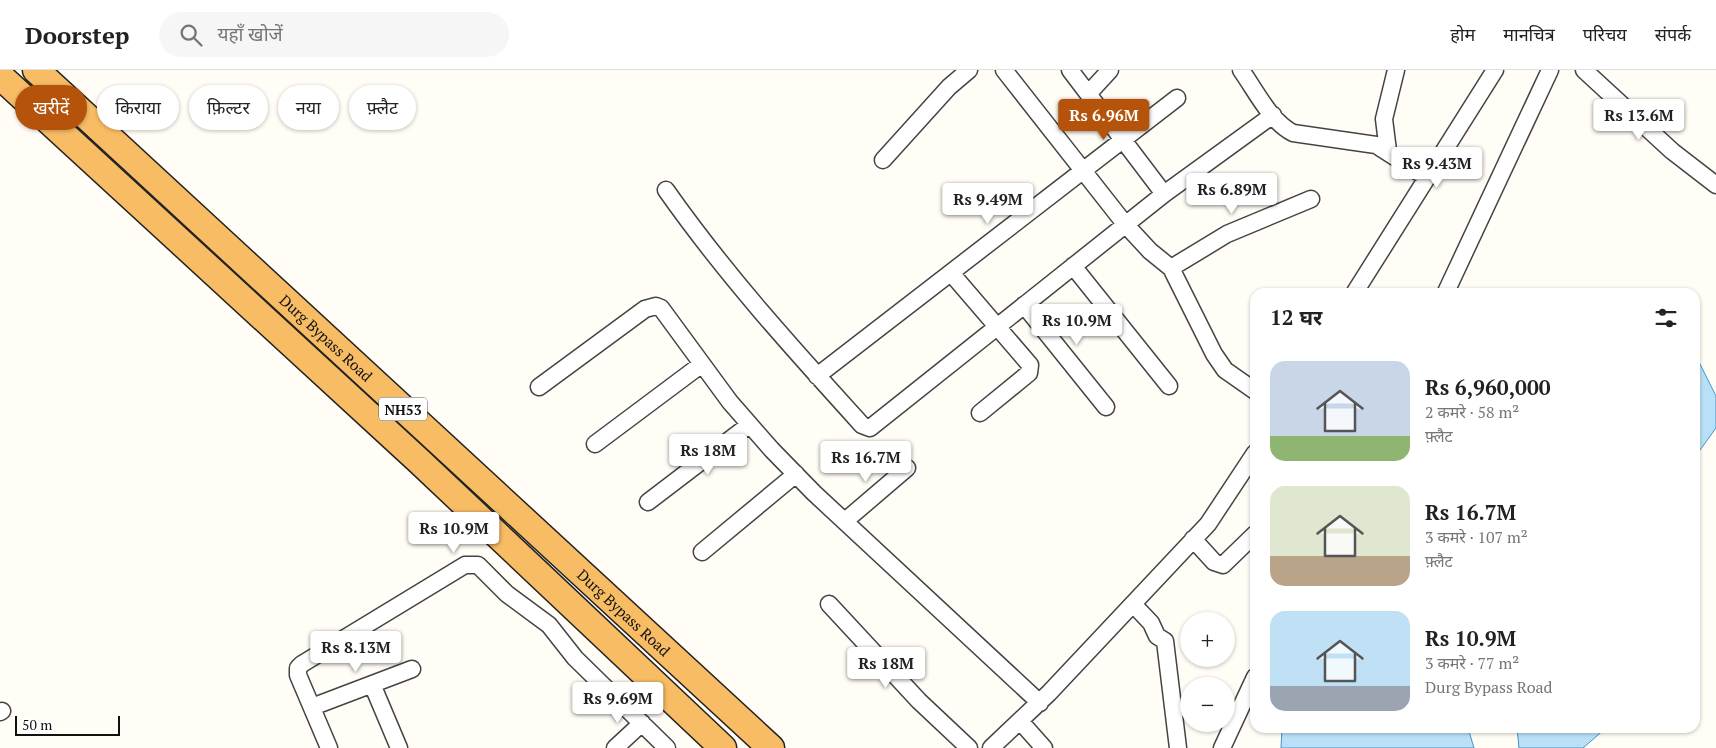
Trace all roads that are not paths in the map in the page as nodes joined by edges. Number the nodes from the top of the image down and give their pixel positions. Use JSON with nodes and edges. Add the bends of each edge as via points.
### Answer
{"nodes":[{"id":1,"x":36,"y":70,"type":"edge"},
{"id":2,"x":969,"y":70,"type":"edge"},
{"id":3,"x":1004,"y":70,"type":"edge"},
{"id":4,"x":1070,"y":70,"type":"edge"},
{"id":5,"x":1110,"y":70,"type":"edge"},
{"id":6,"x":1241,"y":70,"type":"edge"},
{"id":7,"x":1396,"y":70,"type":"edge"},
{"id":8,"x":1495,"y":70,"type":"edge"},
{"id":9,"x":1550,"y":70,"type":"edge"},
{"id":10,"x":1584,"y":70,"type":"edge"},
{"id":11,"x":0,"y":76,"type":"edge"},
{"id":12,"x":1088,"y":94,"type":"junction"},
{"id":13,"x":1177,"y":98,"type":"dead end"},
{"id":14,"x":1273,"y":115,"type":"junction"},
{"id":15,"x":1123,"y":140,"type":"junction"},
{"id":16,"x":1388,"y":151,"type":"junction"},
{"id":17,"x":884,"y":160,"type":"dead end"},
{"id":18,"x":1082,"y":171,"type":"junction"},
{"id":19,"x":1426,"y":177,"type":"junction"},
{"id":20,"x":1716,"y":185,"type":"edge"},
{"id":21,"x":666,"y":190,"type":"dead end"},
{"id":22,"x":1164,"y":194,"type":"junction"},
{"id":23,"x":1311,"y":199,"type":"dead end"},
{"id":24,"x":1125,"y":224,"type":"junction"},
{"id":25,"x":1073,"y":266,"type":"junction"},
{"id":26,"x":1171,"y":268,"type":"junction"},
{"id":27,"x":950,"y":272,"type":"junction"},
{"id":28,"x":1357,"y":288,"type":"edge"},
{"id":29,"x":1448,"y":288,"type":"edge"},
{"id":30,"x":1024,"y":305,"type":"junction"},
{"id":31,"x":998,"y":326,"type":"junction"},
{"id":32,"x":702,"y":364,"type":"junction"},
{"id":33,"x":817,"y":376,"type":"junction"},
{"id":34,"x":1169,"y":386,"type":"dead end"},
{"id":35,"x":539,"y":387,"type":"dead end"},
{"id":36,"x":1250,"y":388,"type":"edge"},
{"id":37,"x":1106,"y":406,"type":"dead end"},
{"id":38,"x":980,"y":413,"type":"dead end"},
{"id":39,"x":749,"y":425,"type":"junction"},
{"id":40,"x":595,"y":444,"type":"dead end"},
{"id":41,"x":1250,"y":460,"type":"edge"},
{"id":42,"x":907,"y":468,"type":"dead end"},
{"id":43,"x":796,"y":474,"type":"junction"},
{"id":44,"x":648,"y":502,"type":"dead end"},
{"id":45,"x":845,"y":521,"type":"junction"},
{"id":46,"x":1194,"y":539,"type":"junction"},
{"id":47,"x":1250,"y":539,"type":"edge"},
{"id":48,"x":702,"y":552,"type":"dead end"},
{"id":49,"x":829,"y":604,"type":"dead end"},
{"id":50,"x":1133,"y":604,"type":"junction"},
{"id":51,"x":412,"y":669,"type":"dead end"},
{"id":52,"x":372,"y":684,"type":"junction"},
{"id":53,"x":1250,"y":688,"type":"edge"},
{"id":54,"x":1040,"y":703,"type":"junction"},
{"id":55,"x":312,"y":707,"type":"junction"},
{"id":56,"x":1020,"y":721,"type":"junction"},
{"id":57,"x":642,"y":724,"type":"junction"},
{"id":58,"x":329,"y":748,"type":"edge"},
{"id":59,"x":399,"y":748,"type":"edge"},
{"id":60,"x":614,"y":748,"type":"edge"},
{"id":61,"x":667,"y":748,"type":"edge"},
{"id":62,"x":723,"y":748,"type":"edge"},
{"id":63,"x":771,"y":748,"type":"edge"},
{"id":64,"x":969,"y":748,"type":"edge"},
{"id":65,"x":992,"y":748,"type":"edge"},
{"id":66,"x":1044,"y":748,"type":"edge"},
{"id":67,"x":1178,"y":748,"type":"edge"},
{"id":68,"x":1222,"y":748,"type":"edge"}],
"edges":[{"from":1,"to":63,"type":"highway","name":"Durg Bypass Road","number":"NH53"},
{"from":2,"to":17,"type":"street"},
{"from":3,"to":18,"type":"street"},
{"from":4,"to":12,"type":"street"},
{"from":5,"to":12,"type":"street"},
{"from":6,"to":14,"type":"street"},
{"from":7,"to":16,"type":"street","via":[[1384,119]]},
{"from":8,"to":19,"type":"street"},
{"from":9,"to":29,"type":"street"},
{"from":10,"to":20,"type":"street","via":[[1672,150]]},
{"from":11,"to":62,"type":"highway","name":"Durg Bypass Road","number":"NH53","via":[[419,461]]},
{"from":12,"to":15,"type":"street"},
{"from":13,"to":15,"type":"street"},
{"from":14,"to":16,"type":"street","via":[[1293,133],[1367,142]]},
{"from":14,"to":22,"type":"street"},
{"from":15,"to":18,"type":"street"},
{"from":15,"to":22,"type":"street"},
{"from":16,"to":19,"type":"street"},
{"from":18,"to":24,"type":"street"},
{"from":18,"to":27,"type":"street"},
{"from":19,"to":28,"type":"street"},
{"from":21,"to":33,"type":"street","via":[[736,284]]},
{"from":22,"to":24,"type":"street"},
{"from":23,"to":26,"type":"street","via":[[1226,234]]},
{"from":24,"to":25,"type":"street"},
{"from":24,"to":26,"type":"street"},
{"from":25,"to":30,"type":"street"},
{"from":25,"to":34,"type":"street"},
{"from":26,"to":36,"type":"street","via":[[1214,354],[1225,370]]},
{"from":27,"to":31,"type":"street"},
{"from":27,"to":33,"type":"street"},
{"from":30,"to":31,"type":"street"},
{"from":30,"to":37,"type":"street"},
{"from":31,"to":33,"type":"street","via":[[870,428],[862,425]]},
{"from":31,"to":38,"type":"street","via":[[1028,360],[1031,369]]},
{"from":32,"to":35,"type":"street","via":[[666,313],[661,308],[650,306]]},
{"from":32,"to":39,"type":"street"},
{"from":32,"to":40,"type":"street"},
{"from":39,"to":43,"type":"street"},
{"from":39,"to":44,"type":"street"},
{"from":41,"to":46,"type":"street","via":[[1208,524]]},
{"from":42,"to":45,"type":"street"},
{"from":43,"to":45,"type":"street"},
{"from":43,"to":48,"type":"street"},
{"from":45,"to":54,"type":"street"},
{"from":46,"to":47,"type":"street","via":[[1214,562],[1222,565]]},
{"from":46,"to":50,"type":"street"},
{"from":49,"to":64,"type":"street","via":[[919,701]]},
{"from":50,"to":54,"type":"street"},
{"from":50,"to":67,"type":"street","via":[[1151,623],[1157,636],[1165,641]]},
{"from":51,"to":52,"type":"street"},
{"from":52,"to":55,"type":"street"},
{"from":52,"to":59,"type":"street"},
{"from":53,"to":68,"type":"street"},
{"from":54,"to":56,"type":"street"},
{"from":55,"to":57,"type":"street","via":[[298,675],[302,664],[471,564],[478,565],[518,603],[542,618],[575,658]]},
{"from":55,"to":58,"type":"street"},
{"from":56,"to":65,"type":"street"},
{"from":56,"to":66,"type":"street"},
{"from":57,"to":60,"type":"street"},
{"from":57,"to":61,"type":"street"}]}
